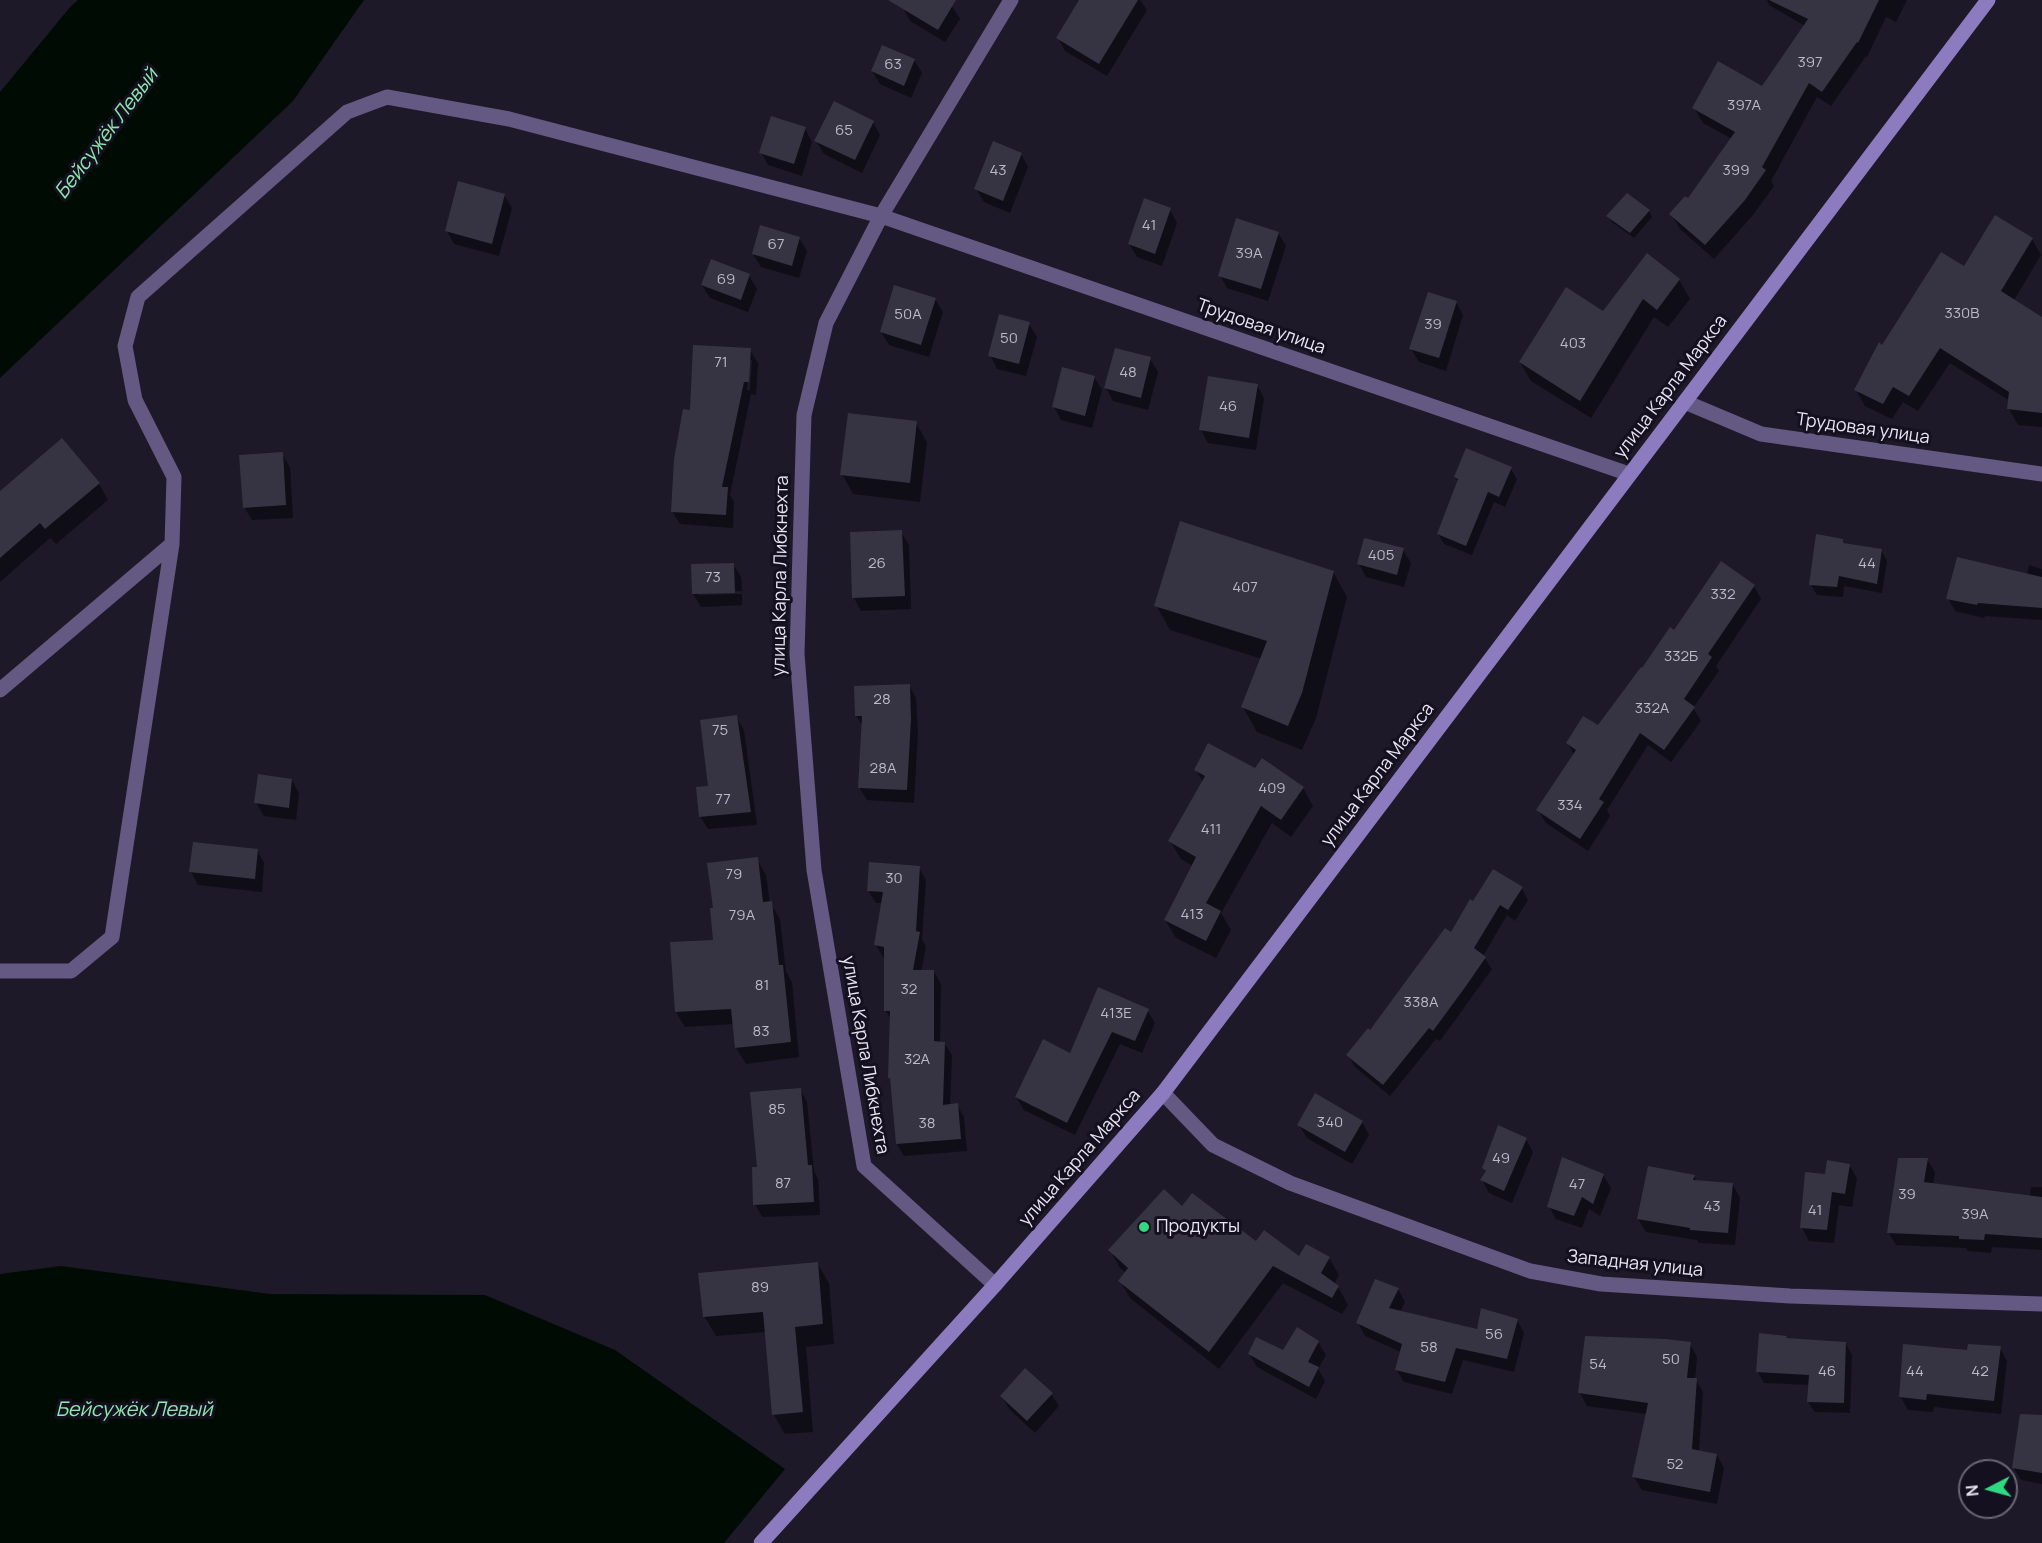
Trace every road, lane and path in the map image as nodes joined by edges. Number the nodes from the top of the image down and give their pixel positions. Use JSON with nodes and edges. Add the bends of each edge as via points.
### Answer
{"nodes":[{"id":1,"x":1011,"y":0,"type":"edge"},
{"id":2,"x":1988,"y":0,"type":"edge"},
{"id":3,"x":881,"y":216,"type":"junction"},
{"id":4,"x":1685,"y":402,"type":"junction"},
{"id":5,"x":1629,"y":474,"type":"junction"},
{"id":6,"x":2042,"y":474,"type":"edge"},
{"id":7,"x":172,"y":544,"type":"junction"},
{"id":8,"x":0,"y":690,"type":"edge"},
{"id":9,"x":0,"y":971,"type":"edge"},
{"id":10,"x":1163,"y":1093,"type":"junction"},
{"id":11,"x":995,"y":1285,"type":"junction"},
{"id":12,"x":2042,"y":1304,"type":"edge"},
{"id":13,"x":761,"y":1543,"type":"edge"}],
"edges":[{"from":1,"to":3,"type":"street","name":"улица Карла Либкнехта"},
{"from":2,"to":4,"type":"main road","name":"улица Карла Маркса"},
{"from":3,"to":5,"type":"street","name":"Трудовая улица"},
{"from":3,"to":7,"type":"street","name":"Трудовая улица","via":[[509,119],[387,97],[346,112],[138,297],[125,346],[135,400],[174,477]]},
{"from":3,"to":11,"type":"street","name":"улица Карла Либкнехта","via":[[826,323],[804,415],[797,654],[814,870],[864,1166]]},
{"from":4,"to":5,"type":"main road","name":"улица Карла Маркса"},
{"from":4,"to":6,"type":"street","name":"Трудовая улица","via":[[1761,434]]},
{"from":5,"to":10,"type":"main road","name":"улица Карла Маркса"},
{"from":7,"to":8,"type":"street"},
{"from":7,"to":9,"type":"street","name":"Трудовая улица","via":[[112,937],[71,971]]},
{"from":10,"to":11,"type":"main road","name":"улица Карла Маркса"},
{"from":10,"to":12,"type":"street","name":"Западная улица","via":[[1213,1145],[1290,1183],[1530,1271],[1601,1284]]},
{"from":11,"to":13,"type":"main road","name":"улица Карла Маркса"}]}
